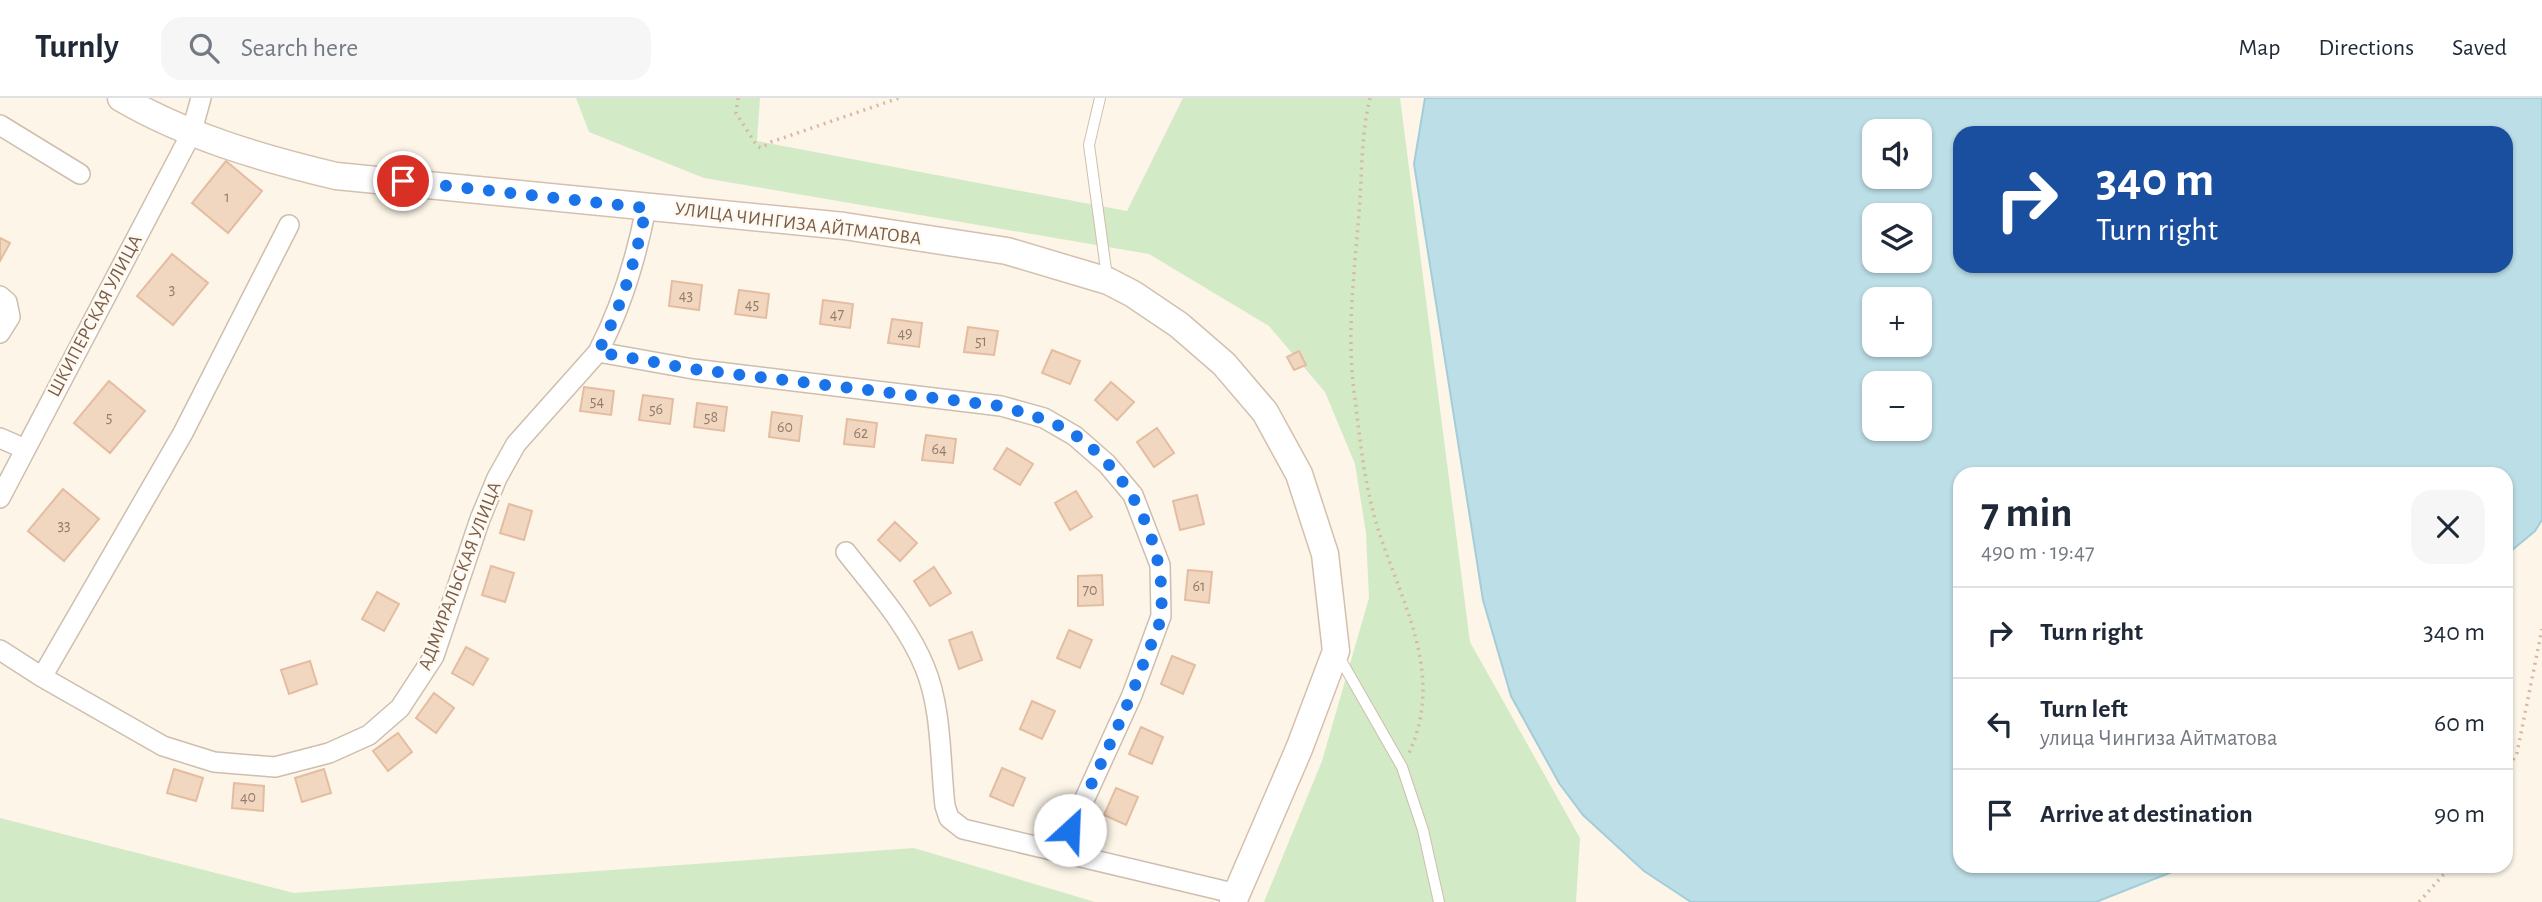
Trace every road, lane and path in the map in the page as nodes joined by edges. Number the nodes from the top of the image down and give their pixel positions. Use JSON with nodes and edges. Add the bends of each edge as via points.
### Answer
{"nodes":[{"id":1,"x":121,"y":98,"type":"edge"},
{"id":2,"x":201,"y":98,"type":"edge"},
{"id":3,"x":738,"y":98,"type":"edge"},
{"id":4,"x":899,"y":98,"type":"edge"},
{"id":5,"x":1100,"y":98,"type":"edge"},
{"id":6,"x":1370,"y":98,"type":"edge"},
{"id":7,"x":0,"y":125,"type":"edge"},
{"id":8,"x":191,"y":134,"type":"junction"},
{"id":9,"x":80,"y":174,"type":"dead end"},
{"id":10,"x":646,"y":208,"type":"junction"},
{"id":11,"x":289,"y":225,"type":"dead end"},
{"id":12,"x":1108,"y":281,"type":"junction"},
{"id":13,"x":0,"y":296,"type":"edge"},
{"id":14,"x":0,"y":333,"type":"edge"},
{"id":15,"x":598,"y":352,"type":"junction"},
{"id":16,"x":0,"y":438,"type":"edge"},
{"id":17,"x":25,"y":449,"type":"junction"},
{"id":18,"x":0,"y":498,"type":"edge"},
{"id":19,"x":846,"y":552,"type":"dead end"},
{"id":20,"x":2542,"y":629,"type":"edge"},
{"id":21,"x":0,"y":650,"type":"edge"},
{"id":22,"x":1336,"y":651,"type":"junction"},
{"id":23,"x":42,"y":677,"type":"junction"},
{"id":24,"x":2513,"y":760,"type":"edge"},
{"id":25,"x":1402,"y":767,"type":"junction"},
{"id":26,"x":1060,"y":853,"type":"junction"},
{"id":27,"x":2445,"y":873,"type":"edge"},
{"id":28,"x":1235,"y":898,"type":"edge"},
{"id":29,"x":1439,"y":902,"type":"edge"},
{"id":30,"x":2420,"y":902,"type":"edge"}],
"edges":[{"from":1,"to":8,"type":"street","name":"УЛИЦА ЧИНГИЗА АЙТМАТОВА"},
{"from":2,"to":8,"type":"street","name":"ШКИПЕРСКАЯ УЛИЦА"},
{"from":3,"to":4,"type":"path","via":[[736,113],[761,148]]},
{"from":5,"to":12,"type":"lane","via":[[1089,145]]},
{"from":6,"to":25,"type":"path","via":[[1351,345],[1367,486],[1419,645],[1423,671],[1420,729]]},
{"from":7,"to":9,"type":"street"},
{"from":8,"to":10,"type":"street","name":"УЛИЦА ЧИНГИЗА АЙТМАТОВА","via":[[336,176]]},
{"from":8,"to":17,"type":"street","name":"ШКИПЕРСКАЯ УЛИЦА"},
{"from":10,"to":12,"type":"street","name":"УЛИЦА ЧИНГИЗА АЙТМАТОВА","via":[[844,226],[1007,251]]},
{"from":10,"to":15,"type":"street","name":"АДМИРАЛЬСКАЯ УЛИЦА","via":[[622,302]]},
{"from":11,"to":23,"type":"street","via":[[183,433]]},
{"from":12,"to":22,"type":"street","name":"УЛИЦА ЧИНГИЗА АЙТМАТОВА","via":[[1180,325],[1224,364],[1265,412],[1299,474],[1325,554]]},
{"from":13,"to":14,"type":"street","via":[[7,302],[10,317]]},
{"from":15,"to":23,"type":"street","name":"АДМИРАЛЬСКАЯ УЛИЦА","via":[[516,444],[480,519],[434,656],[400,708],[369,735],[329,753],[275,767],[214,762],[163,746]]},
{"from":15,"to":26,"type":"street","via":[[692,369],[1001,406],[1044,418],[1076,436],[1107,464],[1133,495],[1160,565],[1161,616],[1132,695]]},
{"from":16,"to":17,"type":"street"},
{"from":17,"to":18,"type":"street","name":"ШКИПЕРСКАЯ УЛИЦА"},
{"from":19,"to":26,"type":"street","via":[[902,626],[925,668],[935,708],[949,818],[963,829]]},
{"from":20,"to":24,"type":"path"},
{"from":21,"to":23,"type":"street","name":"АДМИРАЛЬСКАЯ УЛИЦА"},
{"from":22,"to":25,"type":"lane"},
{"from":22,"to":28,"type":"street"},
{"from":25,"to":29,"type":"lane","via":[[1423,830]]},
{"from":26,"to":28,"type":"street"},
{"from":27,"to":30,"type":"path"}]}
